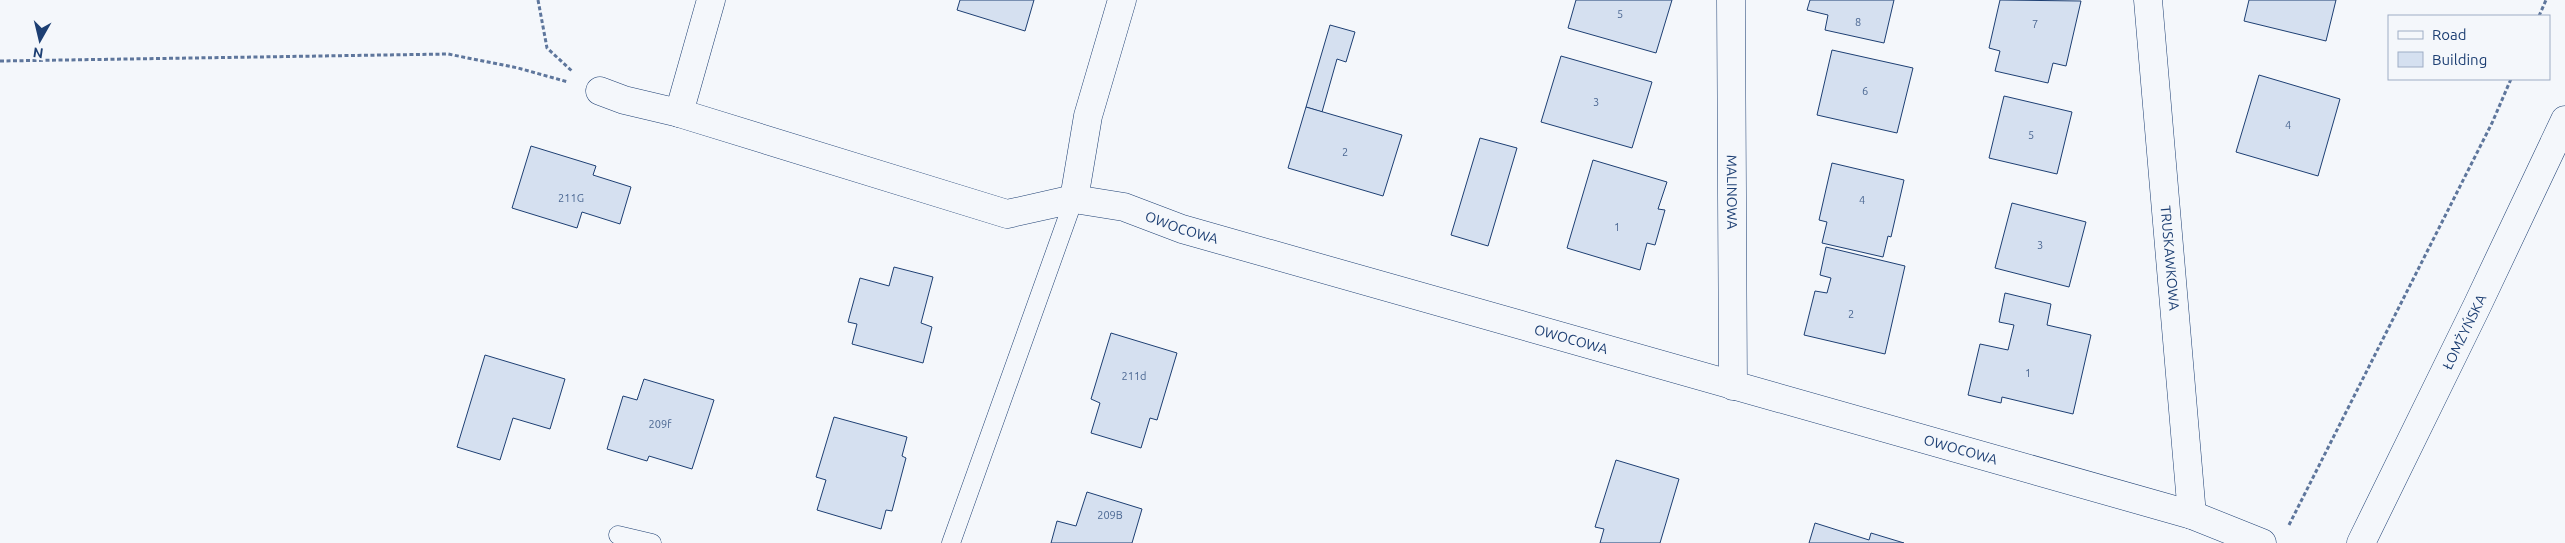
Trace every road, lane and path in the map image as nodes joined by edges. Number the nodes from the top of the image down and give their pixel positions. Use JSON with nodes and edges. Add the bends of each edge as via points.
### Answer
{"nodes":[{"id":1,"x":538,"y":0,"type":"edge"},
{"id":2,"x":711,"y":0,"type":"edge"},
{"id":3,"x":1122,"y":0,"type":"edge"},
{"id":4,"x":1731,"y":0,"type":"edge"},
{"id":5,"x":2148,"y":0,"type":"edge"},
{"id":6,"x":2546,"y":0,"type":"edge"},
{"id":7,"x":2539,"y":15,"type":"edge"},
{"id":8,"x":0,"y":61,"type":"edge"},
{"id":9,"x":2511,"y":80,"type":"edge"},
{"id":10,"x":600,"y":91,"type":"junction"},
{"id":11,"x":679,"y":113,"type":"junction"},
{"id":12,"x":2565,"y":120,"type":"edge"},
{"id":13,"x":1074,"y":199,"type":"junction"},
{"id":14,"x":1733,"y":386,"type":"junction"},
{"id":15,"x":2192,"y":515,"type":"junction"},
{"id":16,"x":618,"y":535,"type":"dead end"},
{"id":17,"x":2273,"y":539,"type":"edge"},
{"id":18,"x":652,"y":543,"type":"edge"},
{"id":19,"x":951,"y":543,"type":"edge"},
{"id":20,"x":2361,"y":543,"type":"edge"}],
"edges":[{"from":1,"to":10,"type":"path","via":[[547,48],[565,67]]},
{"from":2,"to":11,"type":"street"},
{"from":3,"to":13,"type":"street","via":[[1088,116]]},
{"from":4,"to":14,"type":"street","name":"MALINOWA"},
{"from":5,"to":15,"type":"street","name":"TRUSKAWKOWA"},
{"from":6,"to":7,"type":"path"},
{"from":8,"to":10,"type":"path","via":[[448,54],[518,68]]},
{"from":9,"to":17,"type":"path","via":[[2492,123]]},
{"from":10,"to":11,"type":"street"},
{"from":11,"to":13,"type":"street","via":[[1007,214]]},
{"from":12,"to":20,"type":"street","name":"ŁOMŻYŃSKA"},
{"from":13,"to":14,"type":"street","name":"OWOCOWA","via":[[1124,207],[1182,229]]},
{"from":13,"to":19,"type":"lane"},
{"from":14,"to":15,"type":"street","name":"OWOCOWA"},
{"from":15,"to":17,"type":"street","name":"OWOCOWA"},
{"from":16,"to":18,"type":"lane"}]}
